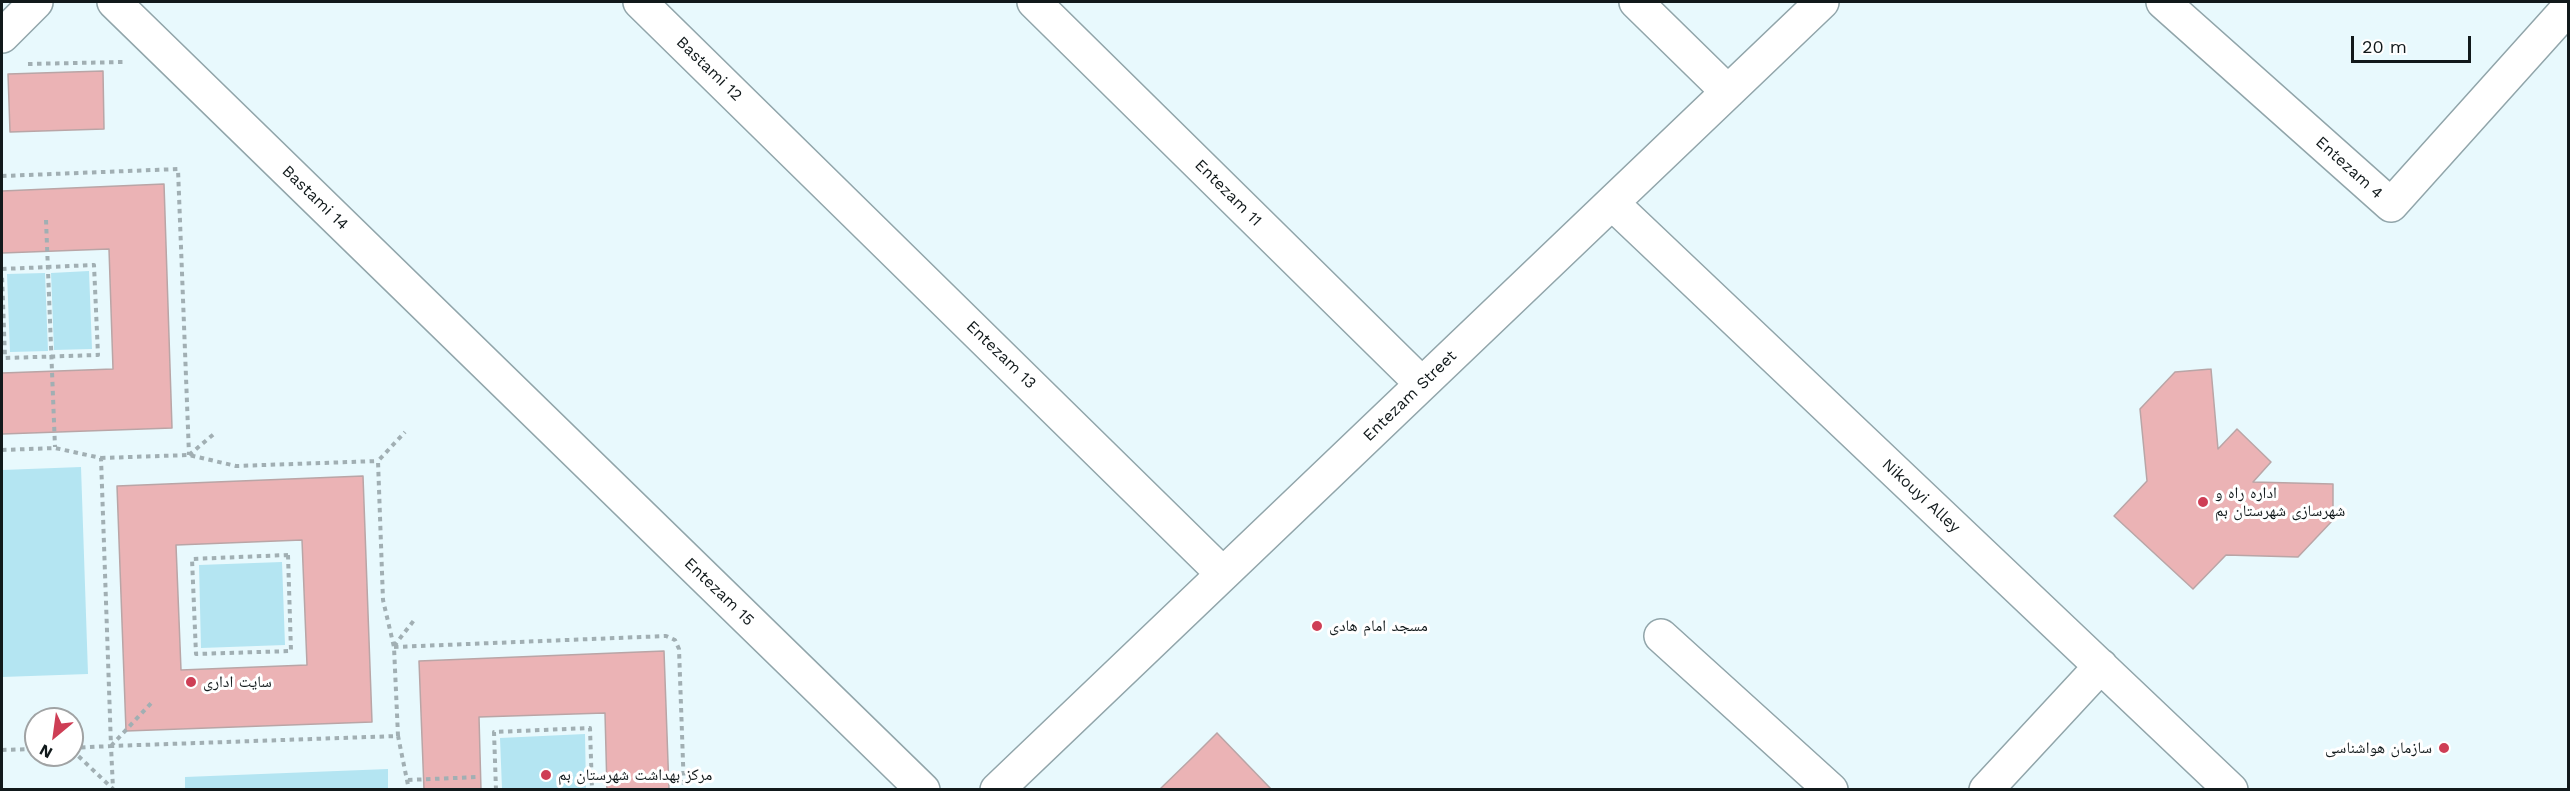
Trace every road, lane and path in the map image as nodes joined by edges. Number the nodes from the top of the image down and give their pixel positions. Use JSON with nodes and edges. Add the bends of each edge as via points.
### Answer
{"nodes":[{"id":1,"x":36,"y":2,"type":"edge"},
{"id":2,"x":114,"y":2,"type":"edge"},
{"id":3,"x":640,"y":2,"type":"edge"},
{"id":4,"x":1034,"y":2,"type":"edge"},
{"id":5,"x":1636,"y":2,"type":"edge"},
{"id":6,"x":1822,"y":2,"type":"edge"},
{"id":7,"x":2163,"y":2,"type":"edge"},
{"id":8,"x":2568,"y":8,"type":"edge"},
{"id":9,"x":2,"y":36,"type":"edge"},
{"id":10,"x":174,"y":61,"type":"junction"},
{"id":11,"x":25,"y":64,"type":"dead end"},
{"id":12,"x":1728,"y":92,"type":"junction"},
{"id":13,"x":778,"y":137,"type":"joint"},
{"id":14,"x":2,"y":176,"type":"edge"},
{"id":15,"x":1612,"y":203,"type":"junction"},
{"id":16,"x":46,"y":220,"type":"dead end"},
{"id":17,"x":48,"y":267,"type":"junction"},
{"id":18,"x":2,"y":269,"type":"edge"},
{"id":19,"x":2,"y":275,"type":"edge"},
{"id":20,"x":51,"y":357,"type":"junction"},
{"id":21,"x":1422,"y":384,"type":"junction"},
{"id":22,"x":516,"y":394,"type":"joint"},
{"id":23,"x":405,"y":432,"type":"dead end"},
{"id":24,"x":215,"y":433,"type":"dead end"},
{"id":25,"x":55,"y":448,"type":"junction"},
{"id":26,"x":2,"y":450,"type":"edge"},
{"id":27,"x":189,"y":455,"type":"junction"},
{"id":28,"x":101,"y":458,"type":"junction"},
{"id":29,"x":378,"y":461,"type":"junction"},
{"id":30,"x":1223,"y":574,"type":"junction"},
{"id":31,"x":415,"y":619,"type":"dead end"},
{"id":32,"x":1661,"y":636,"type":"dead end"},
{"id":33,"x":394,"y":647,"type":"junction"},
{"id":34,"x":196,"y":654,"type":"joint"},
{"id":35,"x":2101,"y":666,"type":"junction"},
{"id":36,"x":154,"y":700,"type":"dead end"},
{"id":37,"x":398,"y":736,"type":"junction"},
{"id":38,"x":111,"y":746,"type":"junction"},
{"id":39,"x":84,"y":748,"type":"edge"},
{"id":40,"x":24,"y":749,"type":"edge"},
{"id":41,"x":2,"y":750,"type":"edge"},
{"id":42,"x":84,"y":761,"type":"edge"},
{"id":43,"x":478,"y":777,"type":"dead end"},
{"id":44,"x":408,"y":780,"type":"junction"},
{"id":45,"x":113,"y":789,"type":"edge"},
{"id":46,"x":409,"y":789,"type":"edge"},
{"id":47,"x":496,"y":789,"type":"edge"},
{"id":48,"x":592,"y":789,"type":"edge"},
{"id":49,"x":684,"y":789,"type":"edge"},
{"id":50,"x":922,"y":789,"type":"edge"},
{"id":51,"x":997,"y":789,"type":"edge"},
{"id":52,"x":1831,"y":789,"type":"edge"},
{"id":53,"x":1986,"y":789,"type":"edge"},
{"id":54,"x":2231,"y":789,"type":"edge"}],
"edges":[{"from":1,"to":9,"type":"street"},
{"from":2,"to":10,"type":"street","name":"Bastami 14"},
{"from":3,"to":13,"type":"street","name":"Bastami 12"},
{"from":4,"to":21,"type":"street","name":"Entezam 11"},
{"from":5,"to":12,"type":"street"},
{"from":6,"to":12,"type":"street","name":"Entezam Street"},
{"from":7,"to":8,"type":"street","name":"Entezam 4","via":[[2391,205]]},
{"from":10,"to":11,"type":"path"},
{"from":10,"to":22,"type":"street","name":"Bastami 14"},
{"from":12,"to":15,"type":"street","name":"Entezam Street"},
{"from":13,"to":30,"type":"street","name":"Entezam 13"},
{"from":14,"to":27,"type":"path","via":[[178,169]]},
{"from":15,"to":21,"type":"street","name":"Entezam Street"},
{"from":15,"to":35,"type":"street","name":"Nikouyi Alley"},
{"from":16,"to":17,"type":"path"},
{"from":17,"to":18,"type":"path"},
{"from":17,"to":20,"type":"path"},
{"from":17,"to":20,"type":"path","via":[[94,265],[98,355]]},
{"from":19,"to":20,"type":"path","via":[[5,358]]},
{"from":20,"to":25,"type":"path"},
{"from":21,"to":30,"type":"street","name":"Entezam Street"},
{"from":22,"to":50,"type":"street","name":"Entezam 15"},
{"from":23,"to":29,"type":"path"},
{"from":24,"to":27,"type":"path"},
{"from":25,"to":26,"type":"path"},
{"from":25,"to":28,"type":"path"},
{"from":27,"to":28,"type":"path"},
{"from":27,"to":29,"type":"path","via":[[236,466]]},
{"from":28,"to":38,"type":"path"},
{"from":29,"to":33,"type":"path","via":[[383,600]]},
{"from":30,"to":51,"type":"street","name":"Entezam Street"},
{"from":31,"to":33,"type":"path"},
{"from":32,"to":52,"type":"street"},
{"from":33,"to":37,"type":"path"},
{"from":33,"to":49,"type":"path","via":[[666,636],[675,640],[679,649]]},
{"from":34,"to":34,"type":"path","via":[[192,560],[288,555],[291,651]]},
{"from":35,"to":53,"type":"street"},
{"from":35,"to":54,"type":"street","name":"Nikouyi Alley"},
{"from":36,"to":38,"type":"path"},
{"from":37,"to":38,"type":"path"},
{"from":37,"to":44,"type":"path"},
{"from":38,"to":39,"type":"path"},
{"from":38,"to":45,"type":"path"},
{"from":40,"to":41,"type":"path"},
{"from":42,"to":45,"type":"path"},
{"from":43,"to":44,"type":"path"},
{"from":44,"to":46,"type":"path"},
{"from":47,"to":48,"type":"path","via":[[494,732],[590,728]]}]}
